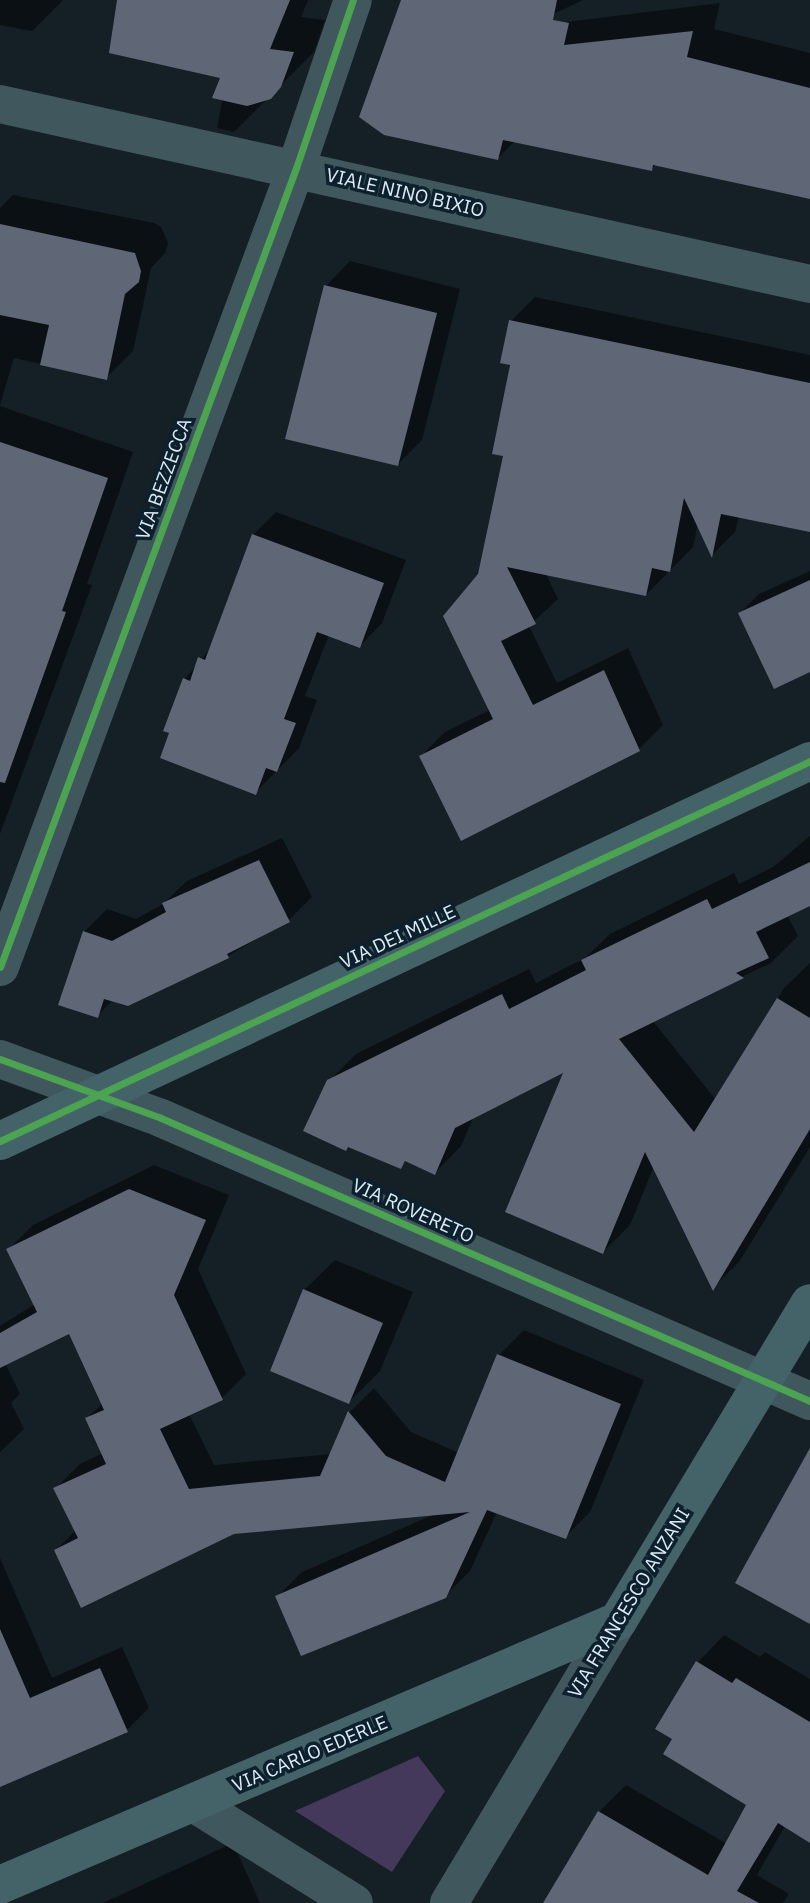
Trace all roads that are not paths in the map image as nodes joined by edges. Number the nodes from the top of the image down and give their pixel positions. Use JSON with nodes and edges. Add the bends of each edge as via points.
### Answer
{"nodes":[{"id":1,"x":353,"y":0,"type":"edge"},
{"id":2,"x":0,"y":104,"type":"edge"},
{"id":3,"x":296,"y":168,"type":"junction"},
{"id":4,"x":810,"y":284,"type":"edge"},
{"id":5,"x":810,"y":761,"type":"edge"},
{"id":6,"x":0,"y":967,"type":"edge"},
{"id":7,"x":0,"y":1059,"type":"edge"},
{"id":8,"x":99,"y":1093,"type":"junction"},
{"id":9,"x":0,"y":1141,"type":"edge"},
{"id":10,"x":810,"y":1303,"type":"edge"},
{"id":11,"x":763,"y":1381,"type":"junction"},
{"id":12,"x":810,"y":1401,"type":"edge"},
{"id":13,"x":618,"y":1621,"type":"junction"},
{"id":14,"x":195,"y":1804,"type":"junction"},
{"id":15,"x":0,"y":1885,"type":"edge"},
{"id":16,"x":354,"y":1903,"type":"edge"},
{"id":17,"x":449,"y":1903,"type":"edge"}],
"edges":[{"from":1,"to":3,"type":"street","name":"VIA BEZZECCA"},
{"from":2,"to":3,"type":"street","name":"VIALE NINO BIXIO"},
{"from":3,"to":4,"type":"street","name":"VIALE NINO BIXIO"},
{"from":3,"to":6,"type":"street","name":"VIA BEZZECCA"},
{"from":5,"to":8,"type":"street","name":"VIA DEI MILLE"},
{"from":7,"to":8,"type":"street","name":"VIA ROVERETO"},
{"from":8,"to":9,"type":"street","name":"VIA DEI MILLE"},
{"from":8,"to":11,"type":"street","name":"VIA ROVERETO"},
{"from":10,"to":11,"type":"street","name":"VIA FRANCESCO ANZANI"},
{"from":11,"to":12,"type":"street","name":"VIA ROVERETO"},
{"from":11,"to":13,"type":"street","name":"VIA FRANCESCO ANZANI"},
{"from":13,"to":14,"type":"street","name":"VIA CARLO EDERLE"},
{"from":13,"to":17,"type":"street","name":"VIA FRANCESCO ANZANI"},
{"from":14,"to":15,"type":"street","name":"VIA CARLO EDERLE"},
{"from":14,"to":16,"type":"street"}]}
